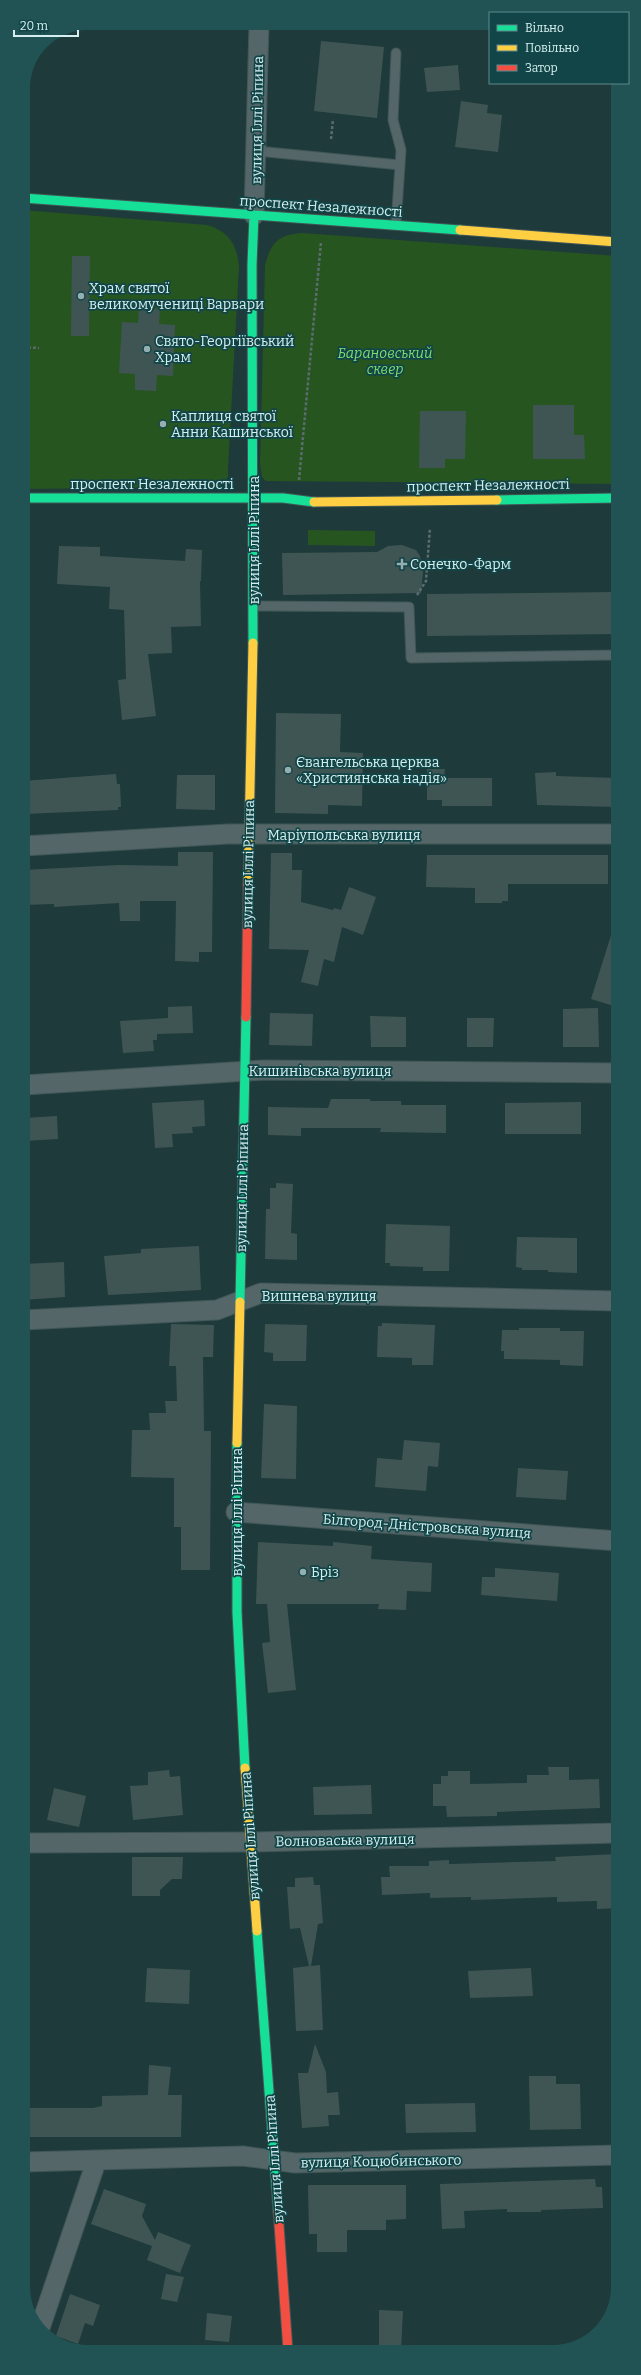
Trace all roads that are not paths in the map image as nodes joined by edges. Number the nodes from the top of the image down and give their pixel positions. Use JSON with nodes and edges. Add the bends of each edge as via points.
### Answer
{"nodes":[{"id":1,"x":259,"y":30,"type":"edge"},
{"id":2,"x":396,"y":53,"type":"dead end"},
{"id":3,"x":257,"y":151,"type":"junction"},
{"id":4,"x":400,"y":165,"type":"junction"},
{"id":5,"x":30,"y":199,"type":"edge"},
{"id":6,"x":254,"y":215,"type":"junction"},
{"id":7,"x":396,"y":226,"type":"junction"},
{"id":8,"x":611,"y":242,"type":"edge"},
{"id":9,"x":30,"y":498,"type":"edge"},
{"id":10,"x":254,"y":498,"type":"junction"},
{"id":11,"x":611,"y":498,"type":"edge"},
{"id":12,"x":254,"y":606,"type":"junction"},
{"id":13,"x":611,"y":655,"type":"edge"},
{"id":14,"x":249,"y":834,"type":"junction"},
{"id":15,"x":611,"y":834,"type":"edge"},
{"id":16,"x":30,"y":846,"type":"edge"},
{"id":17,"x":244,"y":1071,"type":"junction"},
{"id":18,"x":611,"y":1073,"type":"edge"},
{"id":19,"x":30,"y":1084,"type":"edge"},
{"id":20,"x":240,"y":1301,"type":"junction"},
{"id":21,"x":611,"y":1301,"type":"edge"},
{"id":22,"x":30,"y":1320,"type":"edge"},
{"id":23,"x":236,"y":1512,"type":"junction"},
{"id":24,"x":611,"y":1540,"type":"edge"},
{"id":25,"x":611,"y":1833,"type":"edge"},
{"id":26,"x":250,"y":1842,"type":"junction"},
{"id":27,"x":30,"y":1843,"type":"edge"},
{"id":28,"x":611,"y":2155,"type":"edge"},
{"id":29,"x":274,"y":2160,"type":"junction"},
{"id":30,"x":30,"y":2162,"type":"edge"},
{"id":31,"x":96,"y":2162,"type":"junction"},
{"id":32,"x":42,"y":2322,"type":"edge"},
{"id":33,"x":288,"y":2345,"type":"edge"}],
"edges":[{"from":1,"to":3,"type":"street","name":"вулиця Іллі Ріпина"},
{"from":2,"to":4,"type":"lane","via":[[393,120],[401,150]]},
{"from":3,"to":4,"type":"lane"},
{"from":3,"to":6,"type":"street","name":"вулиця Іллі Ріпина"},
{"from":4,"to":7,"type":"lane"},
{"from":5,"to":6,"type":"street","name":"проспект Незалежності"},
{"from":6,"to":7,"type":"street","name":"проспект Незалежності"},
{"from":6,"to":10,"type":"street","name":"вулиця Іллі Ріпина"},
{"from":7,"to":8,"type":"street","name":"проспект Незалежності"},
{"from":9,"to":10,"type":"street","name":"проспект Незалежності"},
{"from":10,"to":11,"type":"street","name":"проспект Незалежності","via":[[283,498],[306,502]]},
{"from":10,"to":12,"type":"street","name":"вулиця Іллі Ріпина"},
{"from":12,"to":13,"type":"lane","via":[[409,607],[411,658]]},
{"from":12,"to":14,"type":"street","name":"вулиця Іллі Ріпина"},
{"from":14,"to":15,"type":"street","name":"Маріупольська вулиця"},
{"from":14,"to":16,"type":"street","name":"Маріупольська вулиця"},
{"from":14,"to":17,"type":"street","name":"вулиця Іллі Ріпина"},
{"from":17,"to":18,"type":"street","name":"Кишинівська вулиця"},
{"from":17,"to":19,"type":"street","name":"Кишинівська вулиця"},
{"from":17,"to":20,"type":"street","name":"вулиця Іллі Ріпина"},
{"from":20,"to":21,"type":"street","name":"Вишнева вулиця","via":[[261,1293]]},
{"from":20,"to":22,"type":"street","name":"Вишнева вулиця","via":[[217,1310]]},
{"from":20,"to":23,"type":"street","name":"вулиця Іллі Ріпина"},
{"from":23,"to":24,"type":"street","name":"Білгород-Дністровська вулиця"},
{"from":23,"to":26,"type":"street","name":"вулиця Іллі Ріпина","via":[[237,1612]]},
{"from":25,"to":26,"type":"street","name":"Волноваська вулиця"},
{"from":26,"to":27,"type":"street","name":"Волноваська вулиця"},
{"from":26,"to":29,"type":"street","name":"вулиця Іллі Ріпина"},
{"from":28,"to":29,"type":"street","name":"вулиця Коцюбинського","via":[[295,2163]]},
{"from":29,"to":31,"type":"street","name":"вулиця Коцюбинського","via":[[243,2156]]},
{"from":29,"to":33,"type":"street","name":"вулиця Іллі Ріпина"},
{"from":30,"to":31,"type":"street","name":"вулиця Коцюбинського"},
{"from":31,"to":32,"type":"street"}]}
